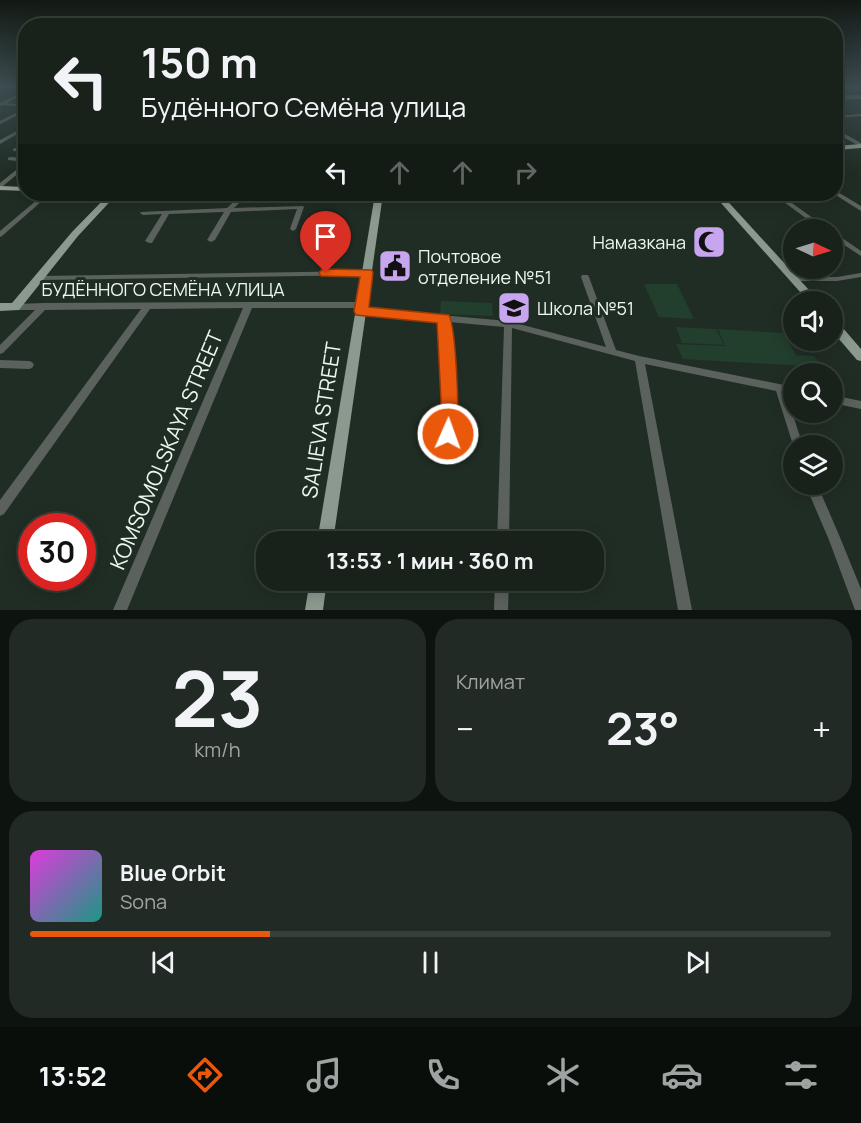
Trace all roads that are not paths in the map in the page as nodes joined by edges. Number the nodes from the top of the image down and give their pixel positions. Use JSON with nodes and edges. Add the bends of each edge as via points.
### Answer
{"nodes":[{"id":1,"x":13,"y":115,"type":"edge"},
{"id":2,"x":0,"y":123,"type":"edge"},
{"id":3,"x":18,"y":132,"type":"edge"},
{"id":4,"x":843,"y":135,"type":"edge"},
{"id":5,"x":0,"y":142,"type":"edge"},
{"id":6,"x":861,"y":145,"type":"edge"},
{"id":7,"x":843,"y":146,"type":"edge"},
{"id":8,"x":10,"y":159,"type":"dead end"},
{"id":9,"x":18,"y":160,"type":"edge"},
{"id":10,"x":18,"y":169,"type":"edge"},
{"id":11,"x":0,"y":186,"type":"edge"},
{"id":12,"x":18,"y":187,"type":"edge"},
{"id":13,"x":843,"y":197,"type":"edge"},
{"id":14,"x":39,"y":201,"type":"edge"},
{"id":15,"x":106,"y":201,"type":"edge"},
{"id":16,"x":238,"y":201,"type":"edge"},
{"id":17,"x":379,"y":201,"type":"edge"},
{"id":18,"x":724,"y":201,"type":"edge"},
{"id":19,"x":731,"y":201,"type":"edge"},
{"id":20,"x":786,"y":201,"type":"edge"},
{"id":21,"x":230,"y":208,"type":"junction"},
{"id":22,"x":861,"y":209,"type":"edge"},
{"id":23,"x":167,"y":212,"type":"junction"},
{"id":24,"x":143,"y":213,"type":"dead end"},
{"id":25,"x":811,"y":219,"type":"edge"},
{"id":26,"x":293,"y":229,"type":"dead end"},
{"id":27,"x":0,"y":235,"type":"edge"},
{"id":28,"x":211,"y":240,"type":"dead end"},
{"id":29,"x":149,"y":241,"type":"dead end"},
{"id":30,"x":843,"y":241,"type":"edge"},
{"id":31,"x":861,"y":254,"type":"edge"},
{"id":32,"x":783,"y":258,"type":"edge"},
{"id":33,"x":783,"y":260,"type":"edge"},
{"id":34,"x":367,"y":273,"type":"junction"},
{"id":35,"x":861,"y":275,"type":"edge"},
{"id":36,"x":585,"y":277,"type":"dead end"},
{"id":37,"x":41,"y":278,"type":"junction"},
{"id":38,"x":843,"y":278,"type":"edge"},
{"id":39,"x":802,"y":279,"type":"edge"},
{"id":40,"x":813,"y":291,"type":"edge"},
{"id":41,"x":249,"y":305,"type":"junction"},
{"id":42,"x":44,"y":306,"type":"junction"},
{"id":43,"x":148,"y":306,"type":"junction"},
{"id":44,"x":0,"y":307,"type":"edge"},
{"id":45,"x":15,"y":307,"type":"junction"},
{"id":46,"x":362,"y":308,"type":"junction"},
{"id":47,"x":444,"y":318,"type":"junction"},
{"id":48,"x":508,"y":324,"type":"junction"},
{"id":49,"x":843,"y":326,"type":"edge"},
{"id":50,"x":843,"y":336,"type":"edge"},
{"id":51,"x":861,"y":346,"type":"edge"},
{"id":52,"x":0,"y":351,"type":"edge"},
{"id":53,"x":613,"y":352,"type":"junction"},
{"id":54,"x":861,"y":357,"type":"edge"},
{"id":55,"x":639,"y":359,"type":"junction"},
{"id":56,"x":0,"y":364,"type":"edge"},
{"id":57,"x":29,"y":365,"type":"dead end"},
{"id":58,"x":780,"y":389,"type":"junction"},
{"id":59,"x":783,"y":389,"type":"edge"},
{"id":60,"x":843,"y":401,"type":"edge"},
{"id":61,"x":861,"y":405,"type":"edge"},
{"id":62,"x":448,"y":434,"type":"dead end"},
{"id":63,"x":795,"y":435,"type":"edge"},
{"id":64,"x":816,"y":495,"type":"edge"},
{"id":65,"x":0,"y":510,"type":"edge"},
{"id":66,"x":327,"y":531,"type":"edge"},
{"id":67,"x":503,"y":531,"type":"edge"},
{"id":68,"x":317,"y":591,"type":"edge"},
{"id":69,"x":502,"y":591,"type":"edge"},
{"id":70,"x":861,"y":607,"type":"edge"},
{"id":71,"x":120,"y":610,"type":"edge"},
{"id":72,"x":314,"y":610,"type":"edge"},
{"id":73,"x":501,"y":610,"type":"edge"},
{"id":74,"x":686,"y":610,"type":"edge"}],
"edges":[{"from":1,"to":2,"type":"street"},
{"from":3,"to":5,"type":"street"},
{"from":4,"to":6,"type":"street"},
{"from":6,"to":7,"type":"main road"},
{"from":8,"to":9,"type":"street"},
{"from":10,"to":11,"type":"street"},
{"from":11,"to":12,"type":"main road"},
{"from":13,"to":22,"type":"street"},
{"from":14,"to":27,"type":"street"},
{"from":15,"to":37,"type":"main road"},
{"from":16,"to":21,"type":"street"},
{"from":17,"to":34,"type":"main road","name":"SALIEVA STREET"},
{"from":18,"to":33,"type":"main road"},
{"from":19,"to":32,"type":"main road"},
{"from":20,"to":25,"type":"street"},
{"from":21,"to":23,"type":"street"},
{"from":21,"to":26,"type":"street","via":[[301,207]]},
{"from":21,"to":28,"type":"street"},
{"from":23,"to":24,"type":"street"},
{"from":23,"to":29,"type":"street"},
{"from":30,"to":31,"type":"street"},
{"from":34,"to":37,"type":"street","name":"БУДЁННОГО СЕМЁНА УЛИЦА"},
{"from":34,"to":46,"type":"main road","name":"SALIEVA STREET"},
{"from":35,"to":38,"type":"street"},
{"from":36,"to":53,"type":"street"},
{"from":37,"to":45,"type":"main road"},
{"from":39,"to":40,"type":"main road"},
{"from":41,"to":43,"type":"street","name":"БУДЁННОГО СЕМЁНА УЛИЦА"},
{"from":41,"to":46,"type":"street","name":"БУДЁННОГО СЕМЁНА УЛИЦА"},
{"from":41,"to":71,"type":"street","name":"KOMSOMOLSKAYA STREET"},
{"from":42,"to":43,"type":"street","name":"БУДЁННОГО СЕМЁНА УЛИЦА"},
{"from":42,"to":45,"type":"street","name":"БУДЁННОГО СЕМЁНА УЛИЦА"},
{"from":42,"to":52,"type":"street"},
{"from":43,"to":65,"type":"street"},
{"from":44,"to":45,"type":"main road","name":"БУДЁННОГО СЕМЁНА УЛИЦА"},
{"from":46,"to":47,"type":"street","name":"БУДЁННОГО СЕМЁНА УЛИЦА"},
{"from":46,"to":66,"type":"main road","name":"SALIEVA STREET"},
{"from":47,"to":48,"type":"street","name":"БУДЁННОГО СЕМЁНА УЛИЦА"},
{"from":47,"to":62,"type":"street","via":[[450,400]]},
{"from":48,"to":53,"type":"street","name":"БУДЁННОГО СЕМЁНА УЛИЦА"},
{"from":48,"to":67,"type":"street"},
{"from":49,"to":51,"type":"main road"},
{"from":50,"to":54,"type":"main road"},
{"from":53,"to":55,"type":"street","name":"БУДЁННОГО СЕМЁНА УЛИЦА"},
{"from":55,"to":58,"type":"street","name":"БУДЁННОГО СЕМЁНА УЛИЦА"},
{"from":55,"to":74,"type":"street"},
{"from":56,"to":57,"type":"street"},
{"from":58,"to":59,"type":"street","name":"БУДЁННОГО СЕМЁНА УЛИЦА"},
{"from":58,"to":63,"type":"street"},
{"from":60,"to":61,"type":"street"},
{"from":64,"to":70,"type":"street"},
{"from":68,"to":72,"type":"main road"},
{"from":69,"to":73,"type":"street"}]}
